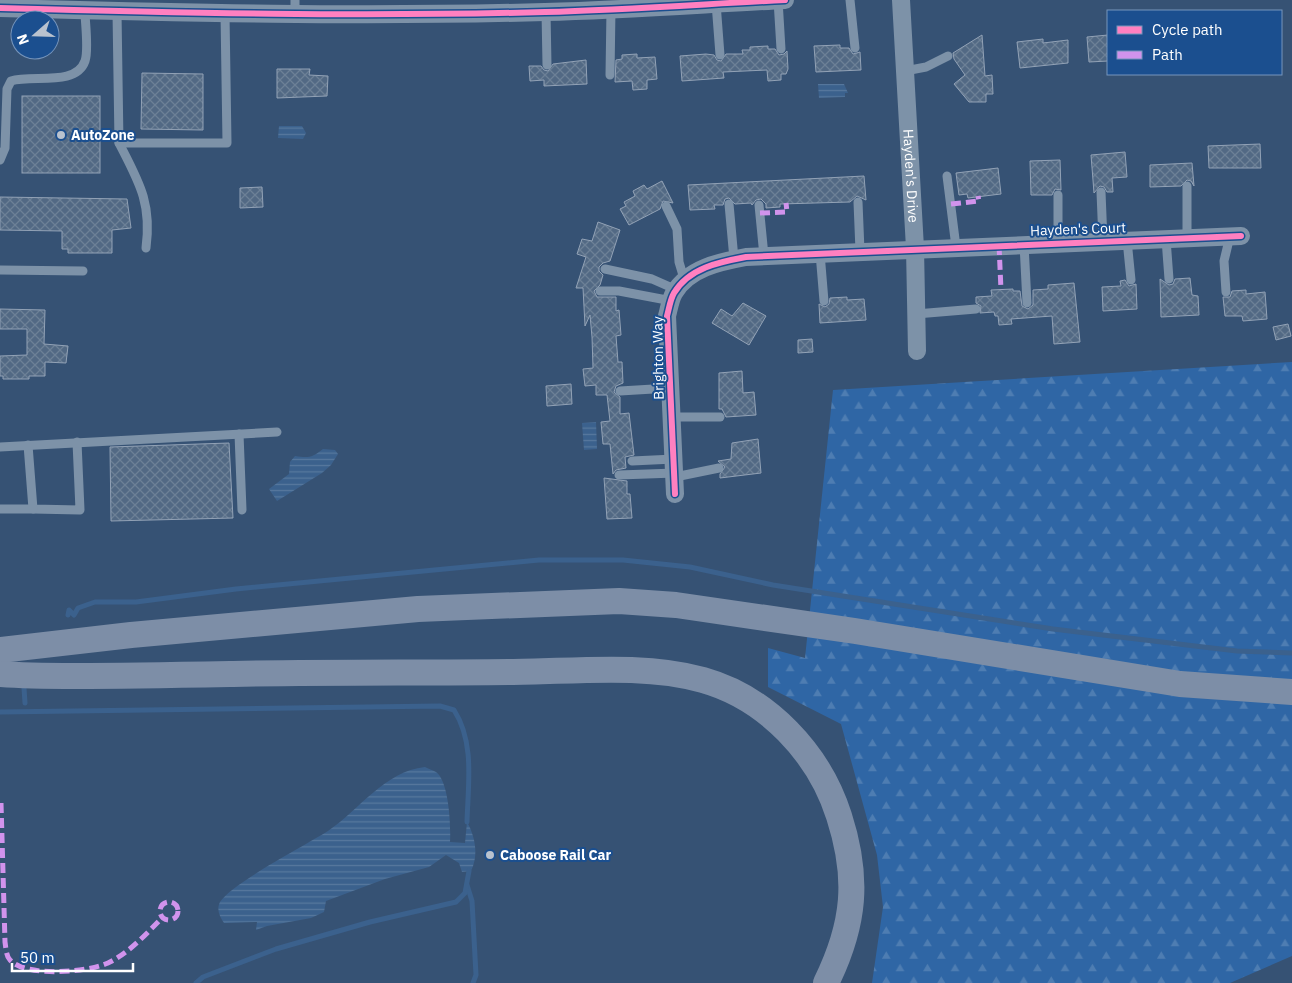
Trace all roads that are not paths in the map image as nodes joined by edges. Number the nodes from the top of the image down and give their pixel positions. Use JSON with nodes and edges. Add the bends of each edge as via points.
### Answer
{"nodes":[{"id":1,"x":778,"y":0,"type":"edge"},
{"id":2,"x":785,"y":0,"type":"edge"},
{"id":3,"x":850,"y":0,"type":"edge"},
{"id":4,"x":901,"y":0,"type":"edge"},
{"id":5,"x":709,"y":2,"type":"edge"},
{"id":6,"x":648,"y":3,"type":"edge"},
{"id":7,"x":140,"y":6,"type":"edge"},
{"id":8,"x":295,"y":7,"type":"edge"},
{"id":9,"x":0,"y":8,"type":"edge"},
{"id":10,"x":611,"y":8,"type":"junction"},
{"id":11,"x":85,"y":11,"type":"junction"},
{"id":12,"x":117,"y":12,"type":"junction"},
{"id":13,"x":546,"y":12,"type":"junction"},
{"id":14,"x":225,"y":14,"type":"junction"},
{"id":15,"x":855,"y":48,"type":"dead end"},
{"id":16,"x":781,"y":49,"type":"dead end"},
{"id":17,"x":720,"y":54,"type":"dead end"},
{"id":18,"x":948,"y":56,"type":"dead end"},
{"id":19,"x":547,"y":65,"type":"dead end"},
{"id":20,"x":905,"y":71,"type":"junction"},
{"id":21,"x":610,"y":75,"type":"dead end"},
{"id":22,"x":119,"y":143,"type":"junction"},
{"id":23,"x":0,"y":160,"type":"edge"},
{"id":24,"x":947,"y":176,"type":"dead end"},
{"id":25,"x":1187,"y":186,"type":"dead end"},
{"id":26,"x":1101,"y":192,"type":"dead end"},
{"id":27,"x":1058,"y":195,"type":"dead end"},
{"id":28,"x":858,"y":202,"type":"dead end"},
{"id":29,"x":729,"y":204,"type":"dead end"},
{"id":30,"x":759,"y":205,"type":"dead end"},
{"id":31,"x":666,"y":206,"type":"dead end"},
{"id":32,"x":1236,"y":236,"type":"joint"},
{"id":33,"x":1187,"y":238,"type":"junction"},
{"id":34,"x":1166,"y":239,"type":"junction"},
{"id":35,"x":1127,"y":240,"type":"junction"},
{"id":36,"x":1103,"y":241,"type":"junction"},
{"id":37,"x":1054,"y":243,"type":"junction"},
{"id":38,"x":1024,"y":244,"type":"junction"},
{"id":39,"x":956,"y":247,"type":"junction"},
{"id":40,"x":146,"y":248,"type":"dead end"},
{"id":41,"x":915,"y":248,"type":"junction"},
{"id":42,"x":860,"y":251,"type":"junction"},
{"id":43,"x":820,"y":253,"type":"junction"},
{"id":44,"x":764,"y":256,"type":"junction"},
{"id":45,"x":734,"y":259,"type":"junction"},
{"id":46,"x":605,"y":269,"type":"dead end"},
{"id":47,"x":0,"y":270,"type":"edge"},
{"id":48,"x":84,"y":271,"type":"dead end"},
{"id":49,"x":1169,"y":279,"type":"dead end"},
{"id":50,"x":1131,"y":280,"type":"dead end"},
{"id":51,"x":600,"y":291,"type":"dead end"},
{"id":52,"x":678,"y":291,"type":"junction"},
{"id":53,"x":1226,"y":292,"type":"dead end"},
{"id":54,"x":824,"y":301,"type":"dead end"},
{"id":55,"x":1027,"y":303,"type":"dead end"},
{"id":56,"x":976,"y":308,"type":"dead end"},
{"id":57,"x":916,"y":314,"type":"junction"},
{"id":58,"x":917,"y":351,"type":"dead end"},
{"id":59,"x":670,"y":388,"type":"junction"},
{"id":60,"x":620,"y":391,"type":"dead end"},
{"id":61,"x":672,"y":417,"type":"junction"},
{"id":62,"x":720,"y":417,"type":"dead end"},
{"id":63,"x":277,"y":432,"type":"dead end"},
{"id":64,"x":238,"y":434,"type":"junction"},
{"id":65,"x":77,"y":442,"type":"junction"},
{"id":66,"x":28,"y":445,"type":"junction"},
{"id":67,"x":0,"y":446,"type":"edge"},
{"id":68,"x":632,"y":461,"type":"dead end"},
{"id":69,"x":719,"y":468,"type":"dead end"},
{"id":70,"x":619,"y":475,"type":"dead end"},
{"id":71,"x":674,"y":476,"type":"junction"},
{"id":72,"x":0,"y":509,"type":"edge"},
{"id":73,"x":33,"y":509,"type":"junction"},
{"id":74,"x":242,"y":510,"type":"dead end"},
{"id":75,"x":4,"y":662,"type":"edge"},
{"id":76,"x":1292,"y":692,"type":"edge"},
{"id":77,"x":826,"y":983,"type":"edge"}],
"edges":[{"from":1,"to":2,"type":"street"},
{"from":1,"to":5,"type":"street"},
{"from":1,"to":16,"type":"lane"},
{"from":3,"to":15,"type":"lane"},
{"from":4,"to":20,"type":"street","name":"Hayden's Drive"},
{"from":5,"to":6,"type":"street"},
{"from":5,"to":17,"type":"lane"},
{"from":6,"to":10,"type":"street"},
{"from":7,"to":12,"type":"street"},
{"from":7,"to":14,"type":"street"},
{"from":8,"to":13,"type":"street"},
{"from":8,"to":14,"type":"street"},
{"from":9,"to":11,"type":"street"},
{"from":10,"to":13,"type":"street"},
{"from":10,"to":21,"type":"lane"},
{"from":11,"to":12,"type":"street"},
{"from":11,"to":23,"type":"lane","via":[[85,60],[79,71],[69,76],[23,77],[10,81],[5,148]]},
{"from":12,"to":22,"type":"lane"},
{"from":13,"to":19,"type":"lane"},
{"from":14,"to":22,"type":"lane","via":[[227,143]]},
{"from":18,"to":20,"type":"lane","via":[[926,67]]},
{"from":20,"to":41,"type":"street","name":"Hayden's Drive"},
{"from":22,"to":40,"type":"lane","via":[[142,187],[149,224]]},
{"from":24,"to":39,"type":"lane"},
{"from":25,"to":33,"type":"lane"},
{"from":26,"to":36,"type":"lane"},
{"from":27,"to":37,"type":"lane","via":[[1058,227]]},
{"from":28,"to":42,"type":"lane"},
{"from":29,"to":45,"type":"lane"},
{"from":30,"to":44,"type":"lane"},
{"from":31,"to":52,"type":"lane","via":[[677,229]]},
{"from":32,"to":33,"type":"street","name":"Hayden's Court"},
{"from":32,"to":53,"type":"lane","via":[[1224,261]]},
{"from":33,"to":34,"type":"street","name":"Hayden's Court"},
{"from":34,"to":35,"type":"street","name":"Hayden's Court"},
{"from":34,"to":49,"type":"lane"},
{"from":35,"to":36,"type":"street","name":"Hayden's Court"},
{"from":35,"to":50,"type":"lane"},
{"from":36,"to":37,"type":"street","name":"Hayden's Court"},
{"from":37,"to":38,"type":"street","name":"Hayden's Court"},
{"from":38,"to":39,"type":"street","name":"Hayden's Court"},
{"from":38,"to":55,"type":"lane"},
{"from":39,"to":41,"type":"street","name":"Hayden's Court"},
{"from":41,"to":42,"type":"street"},
{"from":41,"to":57,"type":"street","name":"Hayden's Drive"},
{"from":42,"to":43,"type":"street"},
{"from":43,"to":44,"type":"street"},
{"from":43,"to":54,"type":"lane"},
{"from":44,"to":45,"type":"street"},
{"from":45,"to":52,"type":"street","via":[[713,264],[691,275]]},
{"from":46,"to":52,"type":"lane","via":[[652,279]]},
{"from":47,"to":48,"type":"lane"},
{"from":51,"to":52,"type":"lane"},
{"from":52,"to":59,"type":"street","name":"Brighton Way","via":[[667,316]]},
{"from":56,"to":57,"type":"lane"},
{"from":57,"to":58,"type":"street","name":"Hayden's Drive"},
{"from":59,"to":60,"type":"lane"},
{"from":59,"to":61,"type":"street","name":"Brighton Way"},
{"from":61,"to":62,"type":"lane"},
{"from":61,"to":71,"type":"street","name":"Brighton Way"},
{"from":63,"to":64,"type":"lane"},
{"from":64,"to":65,"type":"lane"},
{"from":64,"to":74,"type":"lane"},
{"from":65,"to":66,"type":"lane"},
{"from":65,"to":73,"type":"lane","via":[[80,510]]},
{"from":66,"to":67,"type":"lane"},
{"from":66,"to":73,"type":"lane"},
{"from":68,"to":71,"type":"lane"},
{"from":69,"to":71,"type":"lane"},
{"from":70,"to":71,"type":"lane"},
{"from":72,"to":73,"type":"lane"},
{"from":75,"to":76,"type":"main road","via":[[150,633],[418,609],[618,601],[676,605],[854,631],[1180,684]]},
{"from":75,"to":77,"type":"main road","via":[[128,676],[343,671],[639,671],[702,679],[723,687],[755,705],[803,747],[822,776],[838,811],[852,867],[851,903],[844,938]]}]}
